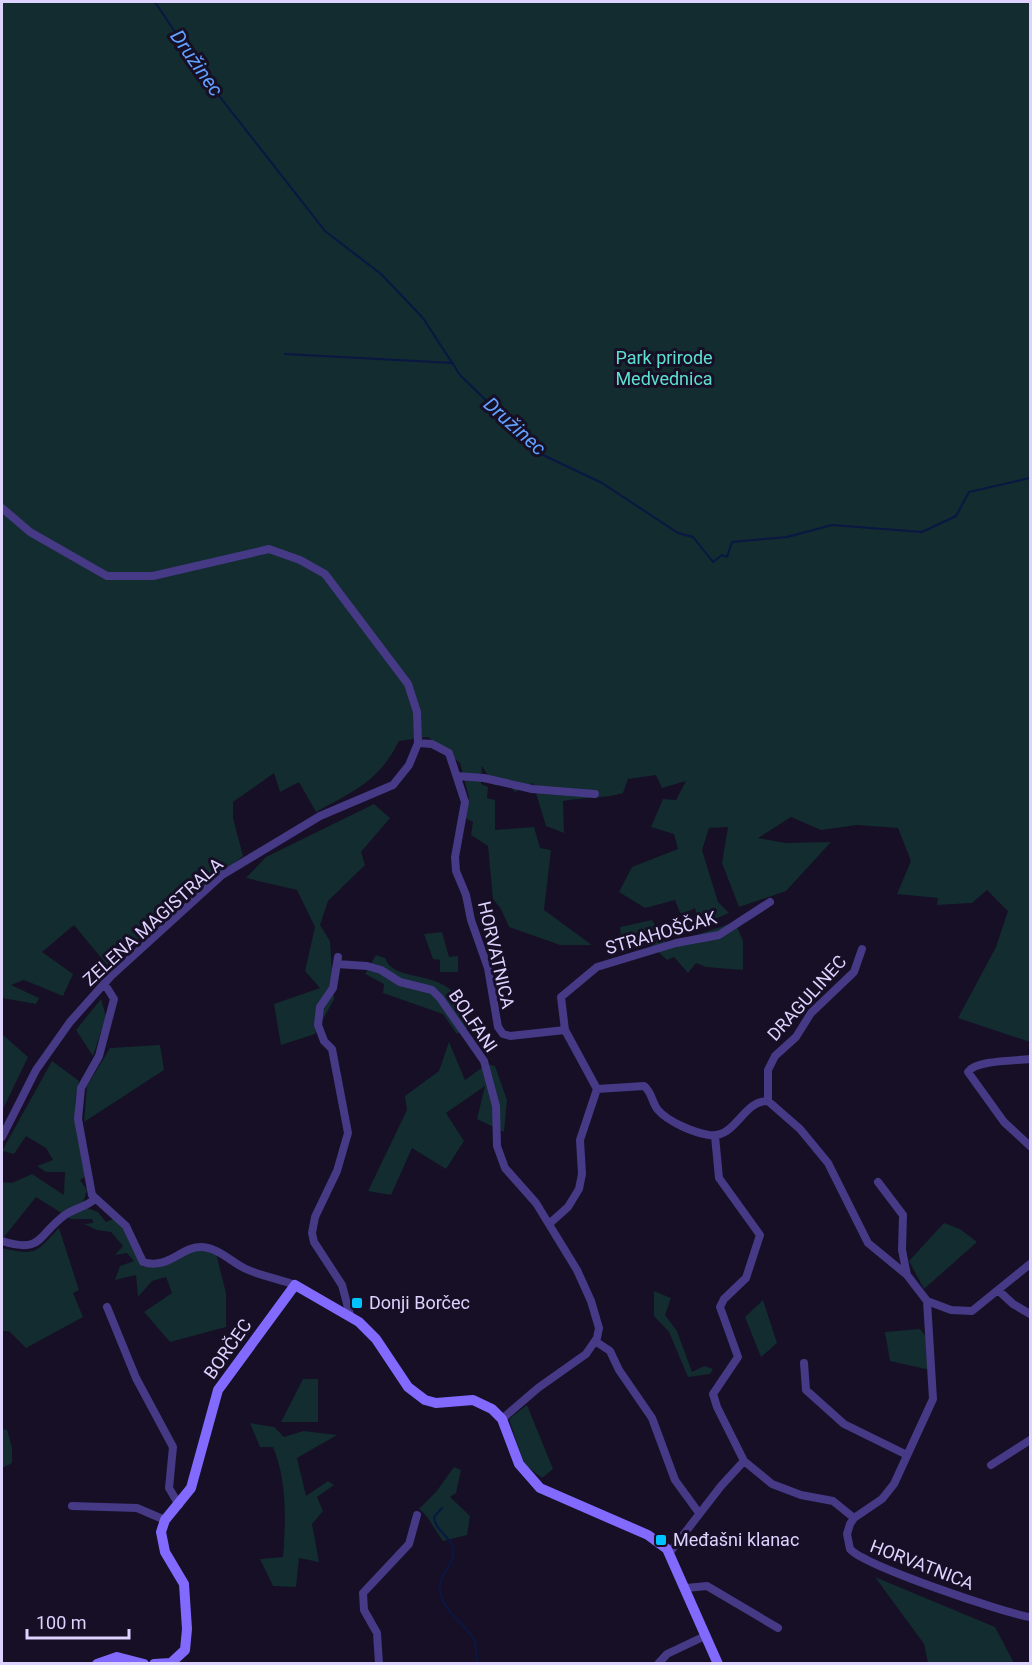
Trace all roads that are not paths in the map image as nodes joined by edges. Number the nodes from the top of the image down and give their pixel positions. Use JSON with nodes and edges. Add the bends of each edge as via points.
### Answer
{"nodes":[{"id":1,"x":2,"y":508,"type":"edge"},
{"id":2,"x":418,"y":743,"type":"junction"},
{"id":3,"x":458,"y":776,"type":"junction"},
{"id":4,"x":595,"y":794,"type":"dead end"},
{"id":5,"x":770,"y":902,"type":"dead end"},
{"id":6,"x":862,"y":949,"type":"dead end"},
{"id":7,"x":104,"y":983,"type":"junction"},
{"id":8,"x":565,"y":1030,"type":"junction"},
{"id":9,"x":1030,"y":1059,"type":"edge"},
{"id":10,"x":597,"y":1089,"type":"junction"},
{"id":11,"x":768,"y":1101,"type":"junction"},
{"id":12,"x":715,"y":1136,"type":"junction"},
{"id":13,"x":2,"y":1137,"type":"edge"},
{"id":14,"x":1030,"y":1146,"type":"edge"},
{"id":15,"x":878,"y":1182,"type":"dead end"},
{"id":16,"x":95,"y":1199,"type":"junction"},
{"id":17,"x":549,"y":1224,"type":"junction"},
{"id":18,"x":2,"y":1241,"type":"edge"},
{"id":19,"x":1030,"y":1264,"type":"edge"},
{"id":20,"x":907,"y":1275,"type":"junction"},
{"id":21,"x":295,"y":1285,"type":"junction"},
{"id":22,"x":999,"y":1291,"type":"junction"},
{"id":23,"x":927,"y":1301,"type":"junction"},
{"id":24,"x":107,"y":1307,"type":"dead end"},
{"id":25,"x":1030,"y":1314,"type":"edge"},
{"id":26,"x":350,"y":1315,"type":"junction"},
{"id":27,"x":595,"y":1341,"type":"junction"},
{"id":28,"x":804,"y":1363,"type":"dead end"},
{"id":29,"x":502,"y":1419,"type":"junction"},
{"id":30,"x":1030,"y":1440,"type":"edge"},
{"id":31,"x":908,"y":1455,"type":"junction"},
{"id":32,"x":744,"y":1461,"type":"junction"},
{"id":33,"x":991,"y":1465,"type":"dead end"},
{"id":34,"x":179,"y":1505,"type":"junction"},
{"id":35,"x":72,"y":1506,"type":"dead end"},
{"id":36,"x":699,"y":1512,"type":"junction"},
{"id":37,"x":417,"y":1515,"type":"dead end"},
{"id":38,"x":854,"y":1518,"type":"junction"},
{"id":39,"x":165,"y":1520,"type":"junction"},
{"id":40,"x":670,"y":1552,"type":"junction"},
{"id":41,"x":686,"y":1588,"type":"junction"},
{"id":42,"x":1030,"y":1617,"type":"edge"},
{"id":43,"x":778,"y":1628,"type":"dead end"},
{"id":44,"x":705,"y":1636,"type":"junction"},
{"id":45,"x":97,"y":1664,"type":"edge"},
{"id":46,"x":144,"y":1664,"type":"edge"},
{"id":47,"x":154,"y":1664,"type":"edge"},
{"id":48,"x":379,"y":1664,"type":"edge"},
{"id":49,"x":658,"y":1664,"type":"edge"},
{"id":50,"x":718,"y":1664,"type":"edge"}],
"edges":[{"from":1,"to":2,"type":"street","name":"ZELENA MAGISTRALA","via":[[30,532],[107,576],[153,576],[269,549],[325,574],[408,684],[417,712]]},
{"from":2,"to":3,"type":"street","name":"HORVATNICA","via":[[432,744],[449,753]]},
{"from":2,"to":7,"type":"street","name":"ZELENA MAGISTRALA","via":[[409,765],[393,785],[320,816],[222,875]]},
{"from":3,"to":4,"type":"street","via":[[532,789]]},
{"from":3,"to":8,"type":"street","name":"HORVATNICA","via":[[465,809],[455,864],[488,968],[498,1027],[510,1036]]},
{"from":5,"to":8,"type":"street","name":"STRAHOŠČAK","via":[[719,935],[676,943],[597,967],[561,997]]},
{"from":6,"to":11,"type":"street","name":"DRAGULINEC","via":[[854,972],[811,1013],[796,1037],[775,1056],[768,1070]]},
{"from":7,"to":13,"type":"street","name":"ZELENA MAGISTRALA","via":[[36,1070]]},
{"from":7,"to":16,"type":"street","via":[[114,999],[99,1056],[81,1088],[78,1119]]},
{"from":8,"to":10,"type":"street"},
{"from":9,"to":14,"type":"street","via":[[973,1066],[968,1072],[1004,1122]]},
{"from":10,"to":12,"type":"street","via":[[644,1086],[661,1113],[695,1131]]},
{"from":10,"to":17,"type":"street","via":[[580,1140],[579,1189],[568,1207]]},
{"from":11,"to":12,"type":"street","via":[[758,1103],[724,1134]]},
{"from":11,"to":20,"type":"street","via":[[800,1129],[828,1163],[868,1243]]},
{"from":12,"to":32,"type":"street","via":[[719,1178],[759,1231],[758,1246],[746,1278],[720,1307],[738,1357],[713,1394]]},
{"from":15,"to":20,"type":"street","via":[[903,1215],[902,1250]]},
{"from":16,"to":18,"type":"street","via":[[66,1215],[34,1245]]},
{"from":16,"to":21,"type":"street","via":[[126,1226],[143,1262],[170,1260],[199,1247],[214,1250],[246,1269]]},
{"from":17,"to":26,"type":"street","name":"BOLFANI","via":[[531,1196],[505,1168],[497,1146],[496,1106],[484,1062],[440,998],[432,990],[400,982],[381,970],[337,960],[333,988],[320,1007],[318,1025],[332,1049],[348,1133],[312,1233],[342,1285]]},
{"from":17,"to":27,"type":"street","name":"BOLFANI","via":[[591,1301],[599,1328]]},
{"from":19,"to":22,"type":"street"},
{"from":20,"to":23,"type":"street"},
{"from":21,"to":26,"type":"street"},
{"from":21,"to":34,"type":"street","name":"BORČEC","via":[[218,1390],[191,1488]]},
{"from":22,"to":23,"type":"street","via":[[980,1307],[968,1311],[951,1310]]},
{"from":22,"to":25,"type":"street","via":[[1012,1305]]},
{"from":23,"to":31,"type":"street","name":"HORVATNICA","via":[[933,1399]]},
{"from":24,"to":34,"type":"street","via":[[136,1378],[173,1447],[169,1488]]},
{"from":26,"to":29,"type":"street","via":[[376,1339],[400,1377],[417,1394],[436,1403],[463,1399],[481,1402]]},
{"from":27,"to":29,"type":"street","via":[[586,1354]]},
{"from":27,"to":36,"type":"street","via":[[610,1351],[652,1418],[675,1480]]},
{"from":28,"to":31,"type":"street","via":[[806,1390],[830,1414]]},
{"from":29,"to":40,"type":"street","via":[[519,1464],[540,1488],[648,1535]]},
{"from":30,"to":33,"type":"street"},
{"from":31,"to":38,"type":"street","name":"HORVATNICA","via":[[888,1492]]},
{"from":32,"to":36,"type":"street"},
{"from":32,"to":38,"type":"street","via":[[772,1484],[833,1501]]},
{"from":34,"to":39,"type":"street","name":"BORČEC"},
{"from":35,"to":39,"type":"street","via":[[137,1508]]},
{"from":36,"to":40,"type":"street"},
{"from":37,"to":48,"type":"street","via":[[409,1544],[363,1593],[364,1610],[376,1633]]},
{"from":38,"to":42,"type":"street","name":"HORVATNICA","via":[[848,1540],[850,1549],[858,1556],[990,1608]]},
{"from":39,"to":47,"type":"street","via":[[161,1532],[165,1552],[184,1584],[187,1629],[185,1650],[171,1663]]},
{"from":40,"to":41,"type":"street"},
{"from":41,"to":43,"type":"street","via":[[707,1586]]},
{"from":41,"to":44,"type":"street"},
{"from":44,"to":49,"type":"street","via":[[667,1654]]},
{"from":44,"to":50,"type":"street"},
{"from":45,"to":46,"type":"street","via":[[117,1657]]}]}
